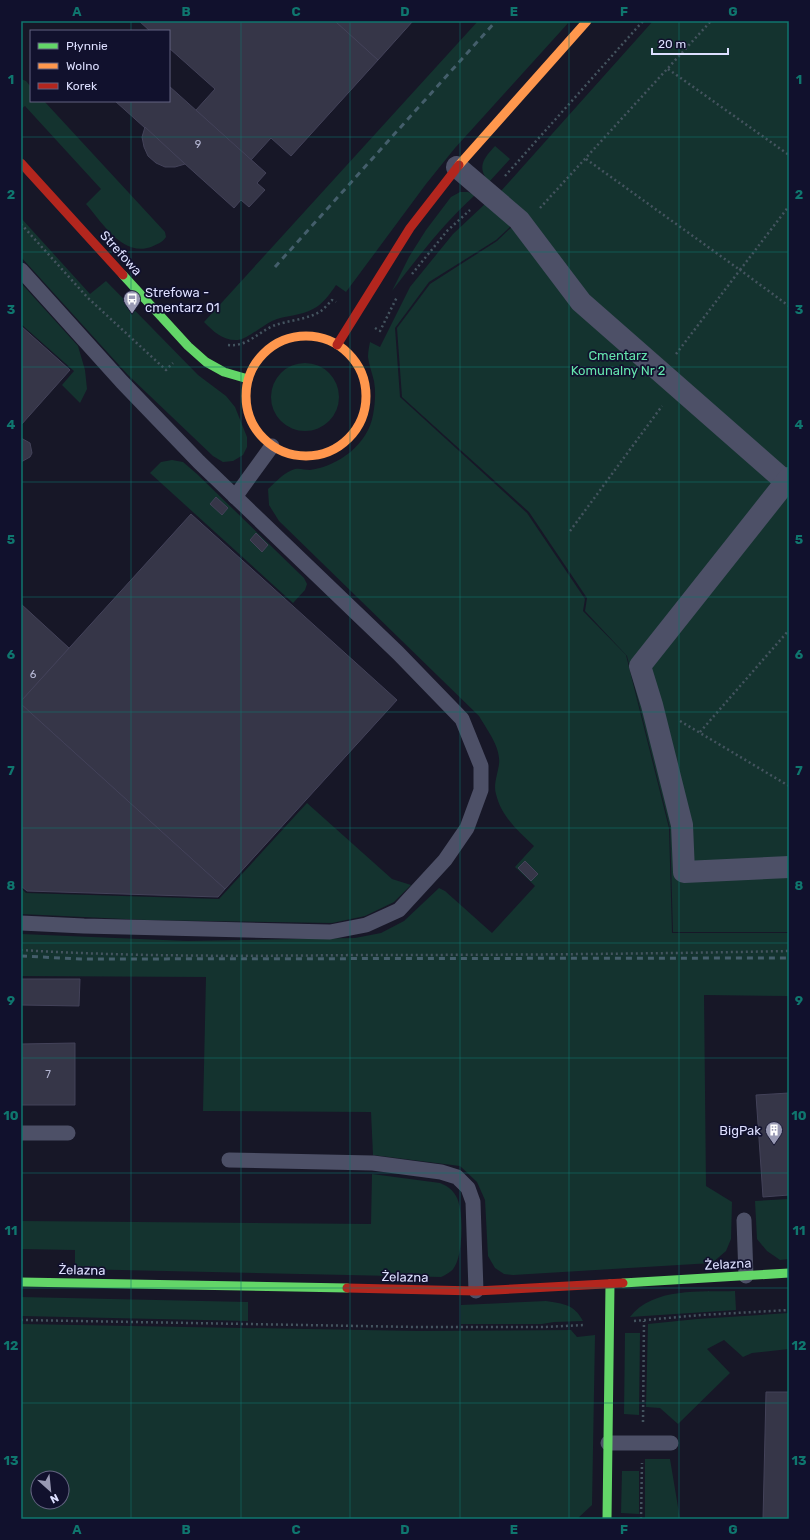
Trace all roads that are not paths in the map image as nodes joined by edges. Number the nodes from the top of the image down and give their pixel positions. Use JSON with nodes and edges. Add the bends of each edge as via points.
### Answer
{"nodes":[{"id":1,"x":587,"y":21,"type":"edge"},
{"id":2,"x":21,"y":163,"type":"edge"},
{"id":3,"x":457,"y":167,"type":"junction"},
{"id":4,"x":21,"y":270,"type":"edge"},
{"id":5,"x":337,"y":345,"type":"junction"},
{"id":6,"x":248,"y":379,"type":"junction"},
{"id":7,"x":272,"y":446,"type":"junction"},
{"id":8,"x":788,"y":484,"type":"edge"},
{"id":9,"x":235,"y":497,"type":"junction"},
{"id":10,"x":789,"y":867,"type":"edge"},
{"id":11,"x":21,"y":922,"type":"edge"},
{"id":12,"x":21,"y":1133,"type":"edge"},
{"id":13,"x":68,"y":1133,"type":"dead end"},
{"id":14,"x":229,"y":1160,"type":"dead end"},
{"id":15,"x":744,"y":1220,"type":"dead end"},
{"id":16,"x":789,"y":1273,"type":"edge"},
{"id":17,"x":746,"y":1276,"type":"junction"},
{"id":18,"x":21,"y":1282,"type":"edge"},
{"id":19,"x":610,"y":1284,"type":"junction"},
{"id":20,"x":476,"y":1291,"type":"junction"},
{"id":21,"x":608,"y":1443,"type":"junction"},
{"id":22,"x":671,"y":1443,"type":"dead end"},
{"id":23,"x":607,"y":1519,"type":"edge"}],
"edges":[{"from":1,"to":3,"type":"street"},
{"from":2,"to":6,"type":"street","name":"Strefowa","via":[[193,350],[206,362],[224,372]]},
{"from":3,"to":5,"type":"street","via":[[410,228]]},
{"from":3,"to":8,"type":"street","via":[[520,220],[581,302]]},
{"from":4,"to":9,"type":"lane","via":[[122,382]]},
{"from":5,"to":6,"type":"street","via":[[313,336],[292,337],[272,345],[257,360]]},
{"from":5,"to":7,"type":"street","via":[[350,354],[362,372],[367,393],[364,414],[355,432],[339,447],[320,455],[298,457]]},
{"from":6,"to":7,"type":"street","via":[[245,400],[250,420],[261,438]]},
{"from":7,"to":9,"type":"lane"},
{"from":8,"to":10,"type":"street","via":[[640,666],[682,825],[684,872]]},
{"from":9,"to":11,"type":"lane","via":[[398,653],[462,719],[481,766],[481,790],[467,828],[445,860],[399,910],[366,925],[330,932]]},
{"from":12,"to":13,"type":"lane"},
{"from":14,"to":20,"type":"lane","via":[[373,1163],[442,1172],[457,1177],[468,1188],[472,1202]]},
{"from":15,"to":17,"type":"lane"},
{"from":16,"to":17,"type":"street","name":"Żelazna"},
{"from":17,"to":19,"type":"street","name":"Żelazna"},
{"from":18,"to":20,"type":"street","name":"Żelazna"},
{"from":19,"to":20,"type":"street","name":"Żelazna"},
{"from":19,"to":21,"type":"street"},
{"from":21,"to":22,"type":"lane"},
{"from":21,"to":23,"type":"street"}]}
